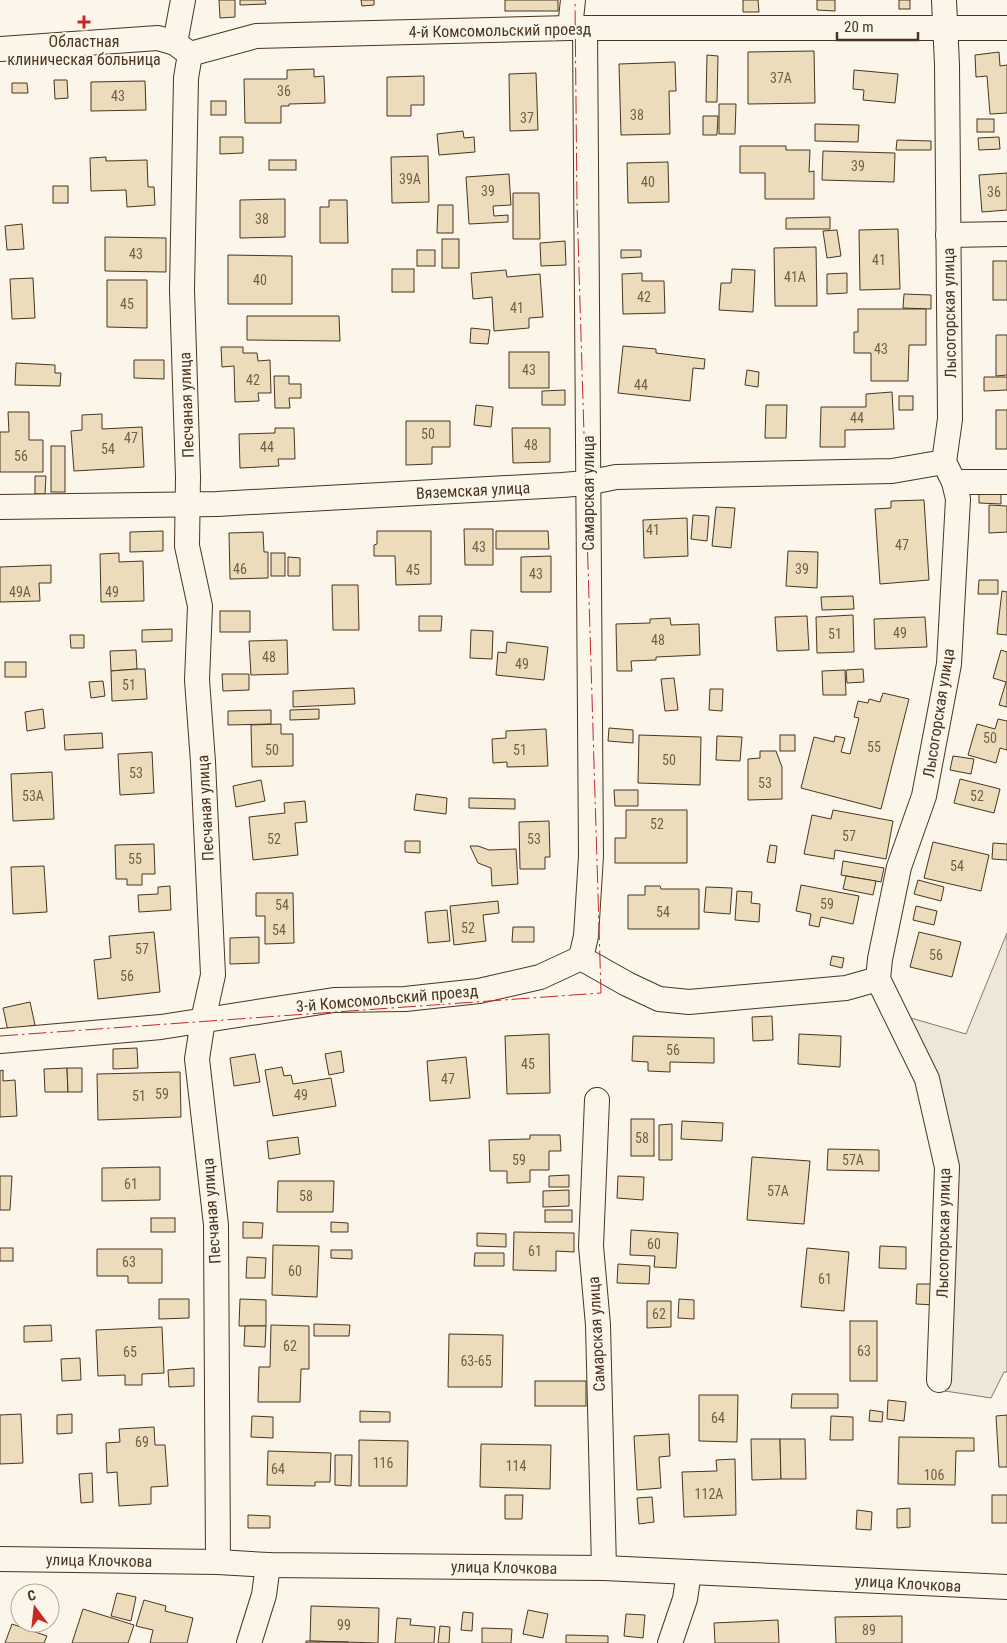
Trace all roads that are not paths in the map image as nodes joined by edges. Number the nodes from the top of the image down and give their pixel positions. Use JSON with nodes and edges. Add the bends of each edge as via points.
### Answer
{"nodes":[{"id":1,"x":183,"y":0,"type":"edge"},
{"id":2,"x":573,"y":0,"type":"edge"},
{"id":3,"x":944,"y":0,"type":"edge"},
{"id":4,"x":577,"y":28,"type":"junction"},
{"id":5,"x":945,"y":28,"type":"junction"},
{"id":6,"x":1007,"y":28,"type":"edge"},
{"id":7,"x":183,"y":48,"type":"junction"},
{"id":8,"x":0,"y":49,"type":"edge"},
{"id":9,"x":948,"y":234,"type":"junction"},
{"id":10,"x":1007,"y":234,"type":"edge"},
{"id":11,"x":949,"y":472,"type":"junction"},
{"id":12,"x":1007,"y":482,"type":"edge"},
{"id":13,"x":587,"y":483,"type":"junction"},
{"id":14,"x":187,"y":505,"type":"junction"},
{"id":15,"x":0,"y":507,"type":"edge"},
{"id":16,"x":581,"y":958,"type":"junction"},
{"id":17,"x":878,"y":979,"type":"junction"},
{"id":18,"x":203,"y":1020,"type":"junction"},
{"id":19,"x":0,"y":1041,"type":"edge"},
{"id":20,"x":597,"y":1100,"type":"dead end"},
{"id":21,"x":939,"y":1380,"type":"dead end"},
{"id":22,"x":0,"y":1559,"type":"edge"},
{"id":23,"x":218,"y":1562,"type":"junction"},
{"id":24,"x":268,"y":1565,"type":"junction"},
{"id":25,"x":604,"y":1568,"type":"junction"},
{"id":26,"x":689,"y":1572,"type":"junction"},
{"id":27,"x":1007,"y":1588,"type":"edge"},
{"id":28,"x":249,"y":1643,"type":"edge"},
{"id":29,"x":670,"y":1643,"type":"edge"}],
"edges":[{"from":1,"to":7,"type":"street","name":"Песчаная улица"},
{"from":2,"to":4,"type":"street","name":"Самарская улица"},
{"from":3,"to":5,"type":"street","name":"Лысогорская улица"},
{"from":4,"to":5,"type":"street","name":"4-й Комсомольский проезд"},
{"from":4,"to":7,"type":"street","name":"4-й Комсомольский проезд","via":[[256,36]]},
{"from":4,"to":13,"type":"street","name":"Самарская улица"},
{"from":5,"to":6,"type":"street","name":"4-й Комсомольский проезд"},
{"from":5,"to":9,"type":"street","name":"Лысогорская улица"},
{"from":7,"to":8,"type":"street","name":"4-й Комсомольский проезд","via":[[158,38]]},
{"from":7,"to":14,"type":"street","name":"Песчаная улица","via":[[186,78],[182,290]]},
{"from":9,"to":10,"type":"street"},
{"from":9,"to":11,"type":"street","name":"Лысогорская улица"},
{"from":11,"to":12,"type":"street","name":"Вяземская улица"},
{"from":11,"to":13,"type":"street","name":"Вяземская улица","via":[[616,477]]},
{"from":11,"to":17,"type":"street","name":"Лысогорская улица","via":[[958,499],[949,664],[924,796],[899,867]]},
{"from":13,"to":14,"type":"street","name":"Вяземская улица"},
{"from":13,"to":16,"type":"street","name":"Самарская улица","via":[[591,856],[586,936]]},
{"from":14,"to":15,"type":"street","name":"Вяземская улица"},
{"from":14,"to":18,"type":"street","name":"Песчаная улица","via":[[187,546],[200,606],[197,680],[213,975]]},
{"from":16,"to":17,"type":"street","via":[[626,984],[660,998],[689,1002],[846,988]]},
{"from":16,"to":18,"type":"street","name":"3-й Комсомольский проезд","via":[[540,977],[479,991],[405,999],[334,1000]]},
{"from":17,"to":21,"type":"street","name":"Лысогорская улица","via":[[927,1079],[947,1167]]},
{"from":18,"to":19,"type":"street","name":"3-й Комсомольский проезд","via":[[161,1027]]},
{"from":18,"to":23,"type":"street","name":"Песчаная улица","via":[[198,1059],[216,1225]]},
{"from":20,"to":25,"type":"street","name":"Самарская улица","via":[[591,1246],[598,1325]]},
{"from":22,"to":23,"type":"street","name":"улица Клочкова"},
{"from":23,"to":24,"type":"street","name":"улица Клочкова"},
{"from":24,"to":25,"type":"street","name":"улица Клочкова"},
{"from":24,"to":28,"type":"street","via":[[264,1595]]},
{"from":25,"to":26,"type":"street","name":"улица Клочкова"},
{"from":26,"to":27,"type":"street","name":"улица Клочкова"},
{"from":26,"to":29,"type":"street","via":[[686,1599]]}]}
